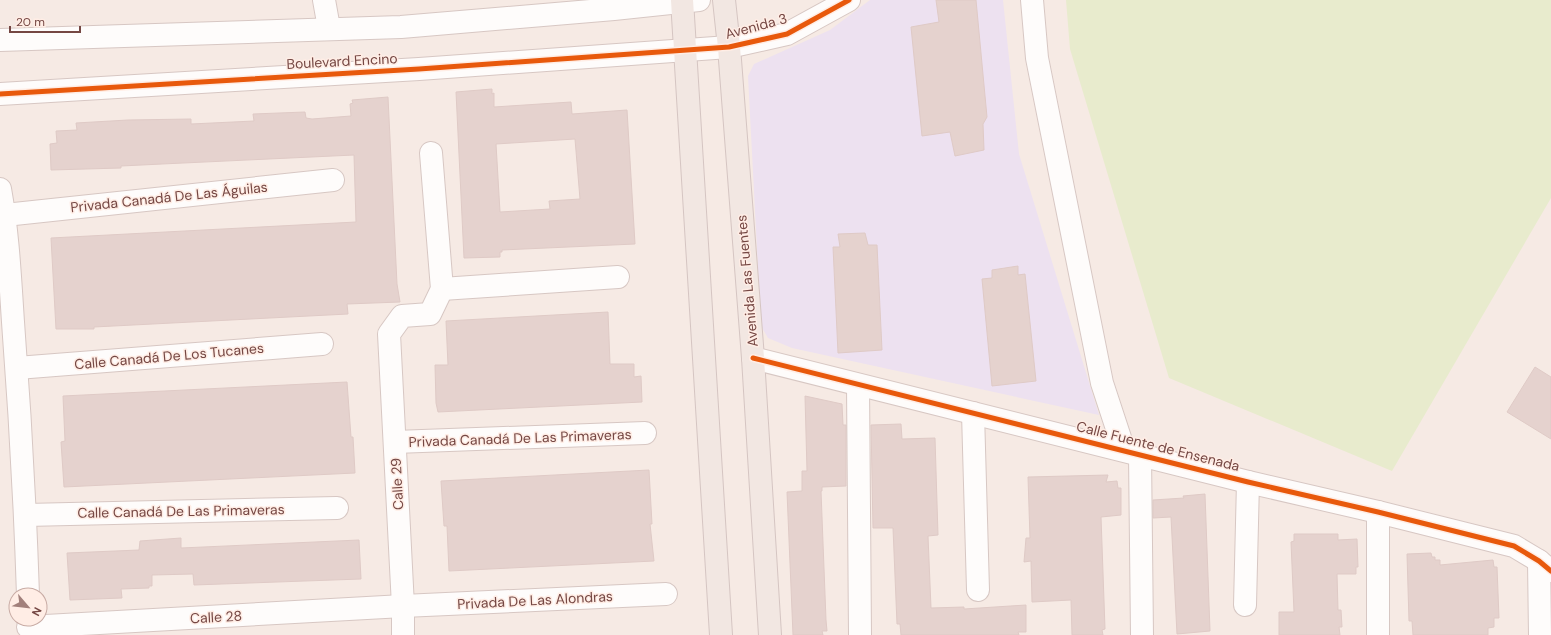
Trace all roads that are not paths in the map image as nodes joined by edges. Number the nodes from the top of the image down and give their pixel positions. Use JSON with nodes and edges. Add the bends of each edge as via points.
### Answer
{"nodes":[{"id":1,"x":324,"y":0,"type":"edge"},
{"id":2,"x":724,"y":0,"type":"edge"},
{"id":3,"x":849,"y":0,"type":"edge"},
{"id":4,"x":1032,"y":0,"type":"edge"},
{"id":5,"x":688,"y":1,"type":"edge"},
{"id":6,"x":329,"y":28,"type":"junction"},
{"id":7,"x":0,"y":40,"type":"edge"},
{"id":8,"x":729,"y":47,"type":"junction"},
{"id":9,"x":686,"y":50,"type":"junction"},
{"id":10,"x":0,"y":94,"type":"edge"},
{"id":11,"x":431,"y":153,"type":"dead end"},
{"id":12,"x":333,"y":180,"type":"dead end"},
{"id":13,"x":0,"y":189,"type":"edge"},
{"id":14,"x":4,"y":215,"type":"junction"},
{"id":15,"x":618,"y":277,"type":"dead end"},
{"id":16,"x":442,"y":289,"type":"junction"},
{"id":17,"x":322,"y":344,"type":"dead end"},
{"id":18,"x":754,"y":358,"type":"junction"},
{"id":19,"x":17,"y":368,"type":"junction"},
{"id":20,"x":858,"y":385,"type":"junction"},
{"id":21,"x":973,"y":413,"type":"junction"},
{"id":22,"x":645,"y":433,"type":"dead end"},
{"id":23,"x":395,"y":442,"type":"junction"},
{"id":24,"x":1132,"y":452,"type":"junction"},
{"id":25,"x":1248,"y":482,"type":"junction"},
{"id":26,"x":337,"y":508,"type":"dead end"},
{"id":27,"x":1378,"y":512,"type":"junction"},
{"id":28,"x":26,"y":515,"type":"junction"},
{"id":29,"x":1545,"y":566,"type":"edge"},
{"id":30,"x":28,"y":587,"type":"edge"},
{"id":31,"x":978,"y":590,"type":"dead end"},
{"id":32,"x":666,"y":594,"type":"dead end"},
{"id":33,"x":1245,"y":605,"type":"dead end"},
{"id":34,"x":403,"y":606,"type":"junction"},
{"id":35,"x":48,"y":626,"type":"edge"},
{"id":36,"x":403,"y":635,"type":"edge"},
{"id":37,"x":721,"y":635,"type":"edge"},
{"id":38,"x":770,"y":635,"type":"edge"},
{"id":39,"x":860,"y":635,"type":"edge"},
{"id":40,"x":1142,"y":635,"type":"edge"},
{"id":41,"x":1378,"y":635,"type":"edge"},
{"id":42,"x":1540,"y":635,"type":"edge"}],
"edges":[{"from":1,"to":6,"type":"street"},
{"from":2,"to":8,"type":"main road","name":"Avenida Las Fuentes"},
{"from":3,"to":8,"type":"street","name":"Avenida 3","via":[[787,34]]},
{"from":4,"to":24,"type":"street","via":[[1037,58],[1102,383]]},
{"from":5,"to":6,"type":"street","via":[[401,27]]},
{"from":5,"to":9,"type":"main road"},
{"from":6,"to":7,"type":"street"},
{"from":8,"to":9,"type":"street","name":"Avenida 3"},
{"from":8,"to":18,"type":"main road","name":"Avenida Las Fuentes"},
{"from":9,"to":10,"type":"street","name":"Boulevard Encino"},
{"from":9,"to":37,"type":"main road"},
{"from":11,"to":16,"type":"street"},
{"from":12,"to":14,"type":"street","name":"Privada Canadá De Las Águilas"},
{"from":13,"to":14,"type":"street"},
{"from":14,"to":19,"type":"street"},
{"from":15,"to":16,"type":"street"},
{"from":16,"to":23,"type":"street","name":"Calle 29","via":[[430,314],[402,316],[389,334]]},
{"from":17,"to":19,"type":"street","name":"Calle Canadá De Los Tucanes"},
{"from":18,"to":20,"type":"street","name":"Calle Fuente de Ensenada"},
{"from":18,"to":38,"type":"main road","name":"Avenida Las Fuentes"},
{"from":19,"to":28,"type":"street"},
{"from":20,"to":21,"type":"street","name":"Calle Fuente de Ensenada"},
{"from":20,"to":39,"type":"street"},
{"from":21,"to":24,"type":"street","name":"Calle Fuente de Ensenada"},
{"from":21,"to":31,"type":"street"},
{"from":22,"to":23,"type":"street","name":"Privada Canadá De Las Primaveras"},
{"from":23,"to":34,"type":"street","name":"Calle 29"},
{"from":24,"to":25,"type":"street","name":"Calle Fuente de Ensenada"},
{"from":24,"to":40,"type":"street"},
{"from":25,"to":27,"type":"street","name":"Calle Fuente de Ensenada"},
{"from":25,"to":33,"type":"street"},
{"from":26,"to":28,"type":"street","name":"Calle Canadá De Las Primaveras"},
{"from":27,"to":29,"type":"street","name":"Calle Fuente de Ensenada","via":[[1514,546]]},
{"from":27,"to":41,"type":"street"},
{"from":28,"to":30,"type":"street"},
{"from":29,"to":42,"type":"street"},
{"from":32,"to":34,"type":"street","name":"Privada De Las Alondras"},
{"from":34,"to":35,"type":"street","name":"Calle 28"},
{"from":34,"to":36,"type":"street","name":"Calle 29"}]}
